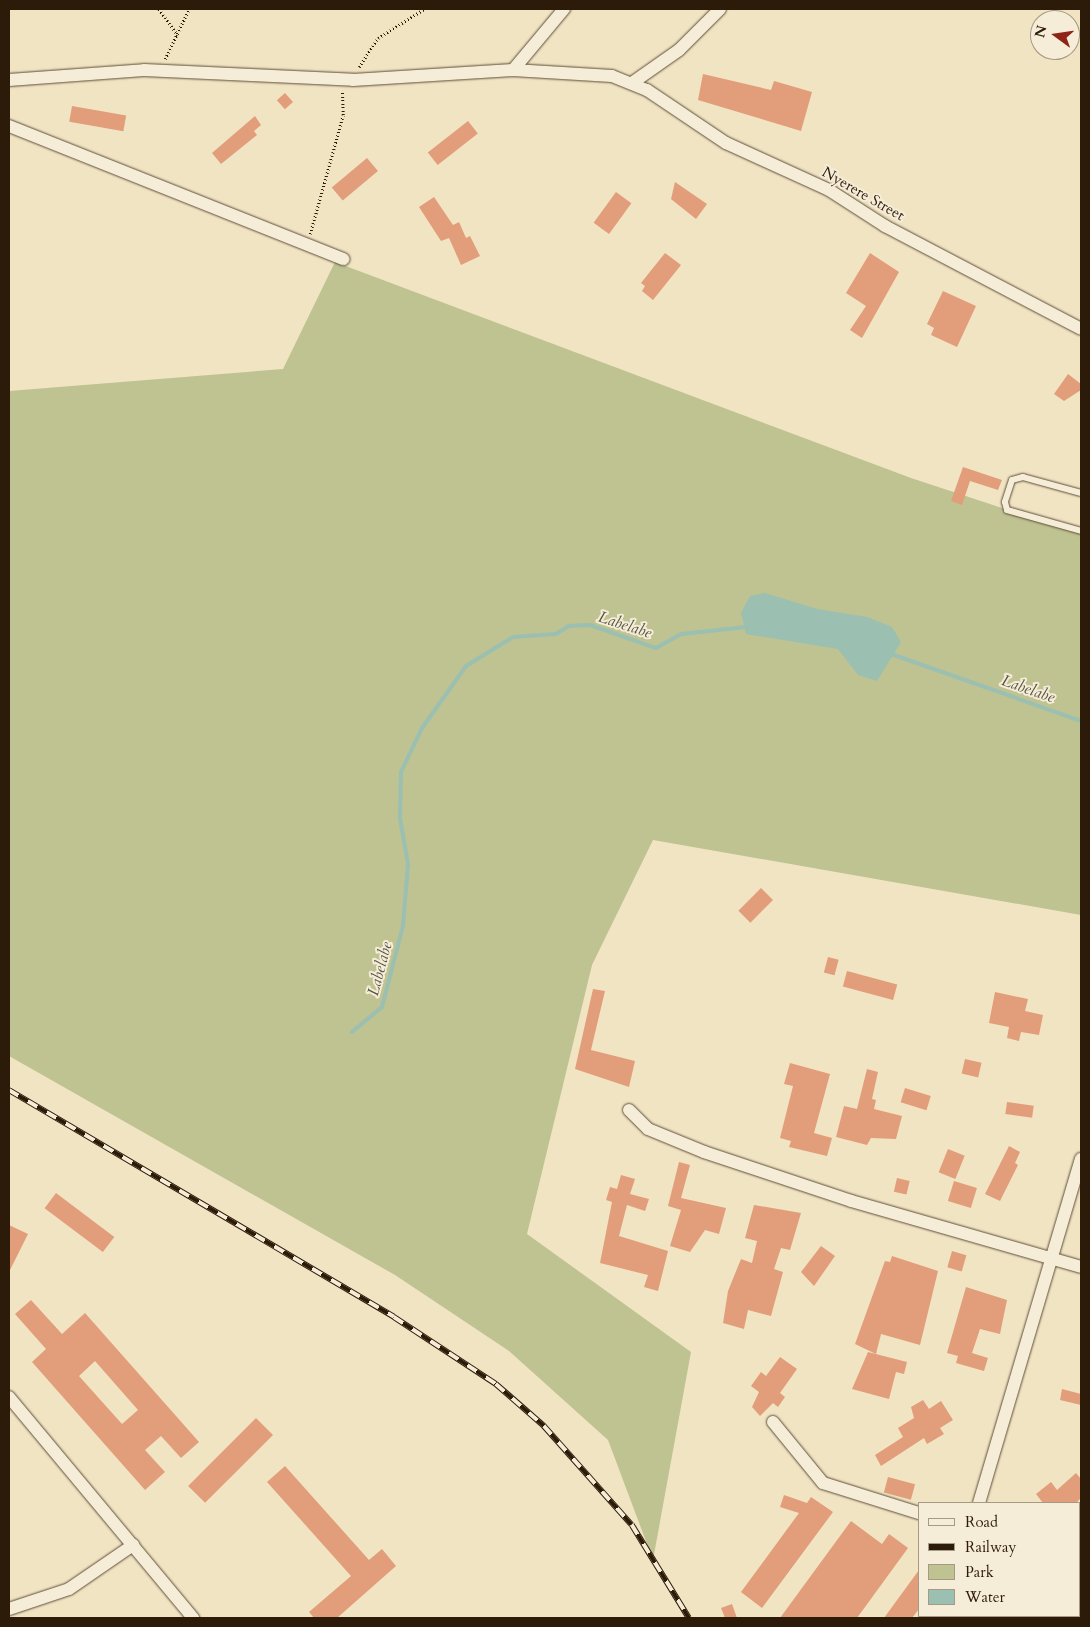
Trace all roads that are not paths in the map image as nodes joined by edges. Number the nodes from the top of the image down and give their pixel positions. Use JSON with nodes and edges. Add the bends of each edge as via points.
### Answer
{"nodes":[{"id":1,"x":564,"y":9,"type":"edge"},
{"id":2,"x":720,"y":9,"type":"edge"},
{"id":3,"x":513,"y":70,"type":"junction"},
{"id":4,"x":9,"y":80,"type":"edge"},
{"id":5,"x":632,"y":83,"type":"junction"},
{"id":6,"x":9,"y":126,"type":"edge"},
{"id":7,"x":344,"y":259,"type":"dead end"},
{"id":8,"x":1081,"y":329,"type":"edge"},
{"id":9,"x":1081,"y":494,"type":"edge"},
{"id":10,"x":1081,"y":531,"type":"edge"},
{"id":11,"x":629,"y":1110,"type":"dead end"},
{"id":12,"x":1081,"y":1159,"type":"edge"},
{"id":13,"x":1054,"y":1258,"type":"junction"},
{"id":14,"x":1081,"y":1268,"type":"edge"},
{"id":15,"x":9,"y":1397,"type":"edge"},
{"id":16,"x":774,"y":1422,"type":"dead end"},
{"id":17,"x":979,"y":1502,"type":"edge"},
{"id":18,"x":918,"y":1513,"type":"edge"},
{"id":19,"x":133,"y":1545,"type":"junction"},
{"id":20,"x":9,"y":1609,"type":"edge"},
{"id":21,"x":193,"y":1618,"type":"edge"}],
"edges":[{"from":1,"to":3,"type":"street"},
{"from":2,"to":5,"type":"street","via":[[679,50]]},
{"from":3,"to":4,"type":"street","via":[[347,79],[144,70]]},
{"from":3,"to":5,"type":"street","via":[[575,71]]},
{"from":5,"to":8,"type":"street","name":"Nyerere Street","via":[[726,144],[829,190],[910,240]]},
{"from":6,"to":7,"type":"street"},
{"from":9,"to":10,"type":"lane","via":[[1024,477],[1012,480],[1004,502],[1007,510]]},
{"from":11,"to":13,"type":"street","via":[[648,1129],[704,1152],[851,1201]]},
{"from":12,"to":13,"type":"street"},
{"from":13,"to":14,"type":"street"},
{"from":13,"to":17,"type":"street"},
{"from":15,"to":19,"type":"street"},
{"from":16,"to":18,"type":"street","via":[[823,1483]]},
{"from":19,"to":20,"type":"street","via":[[69,1589]]},
{"from":19,"to":21,"type":"street"}]}
